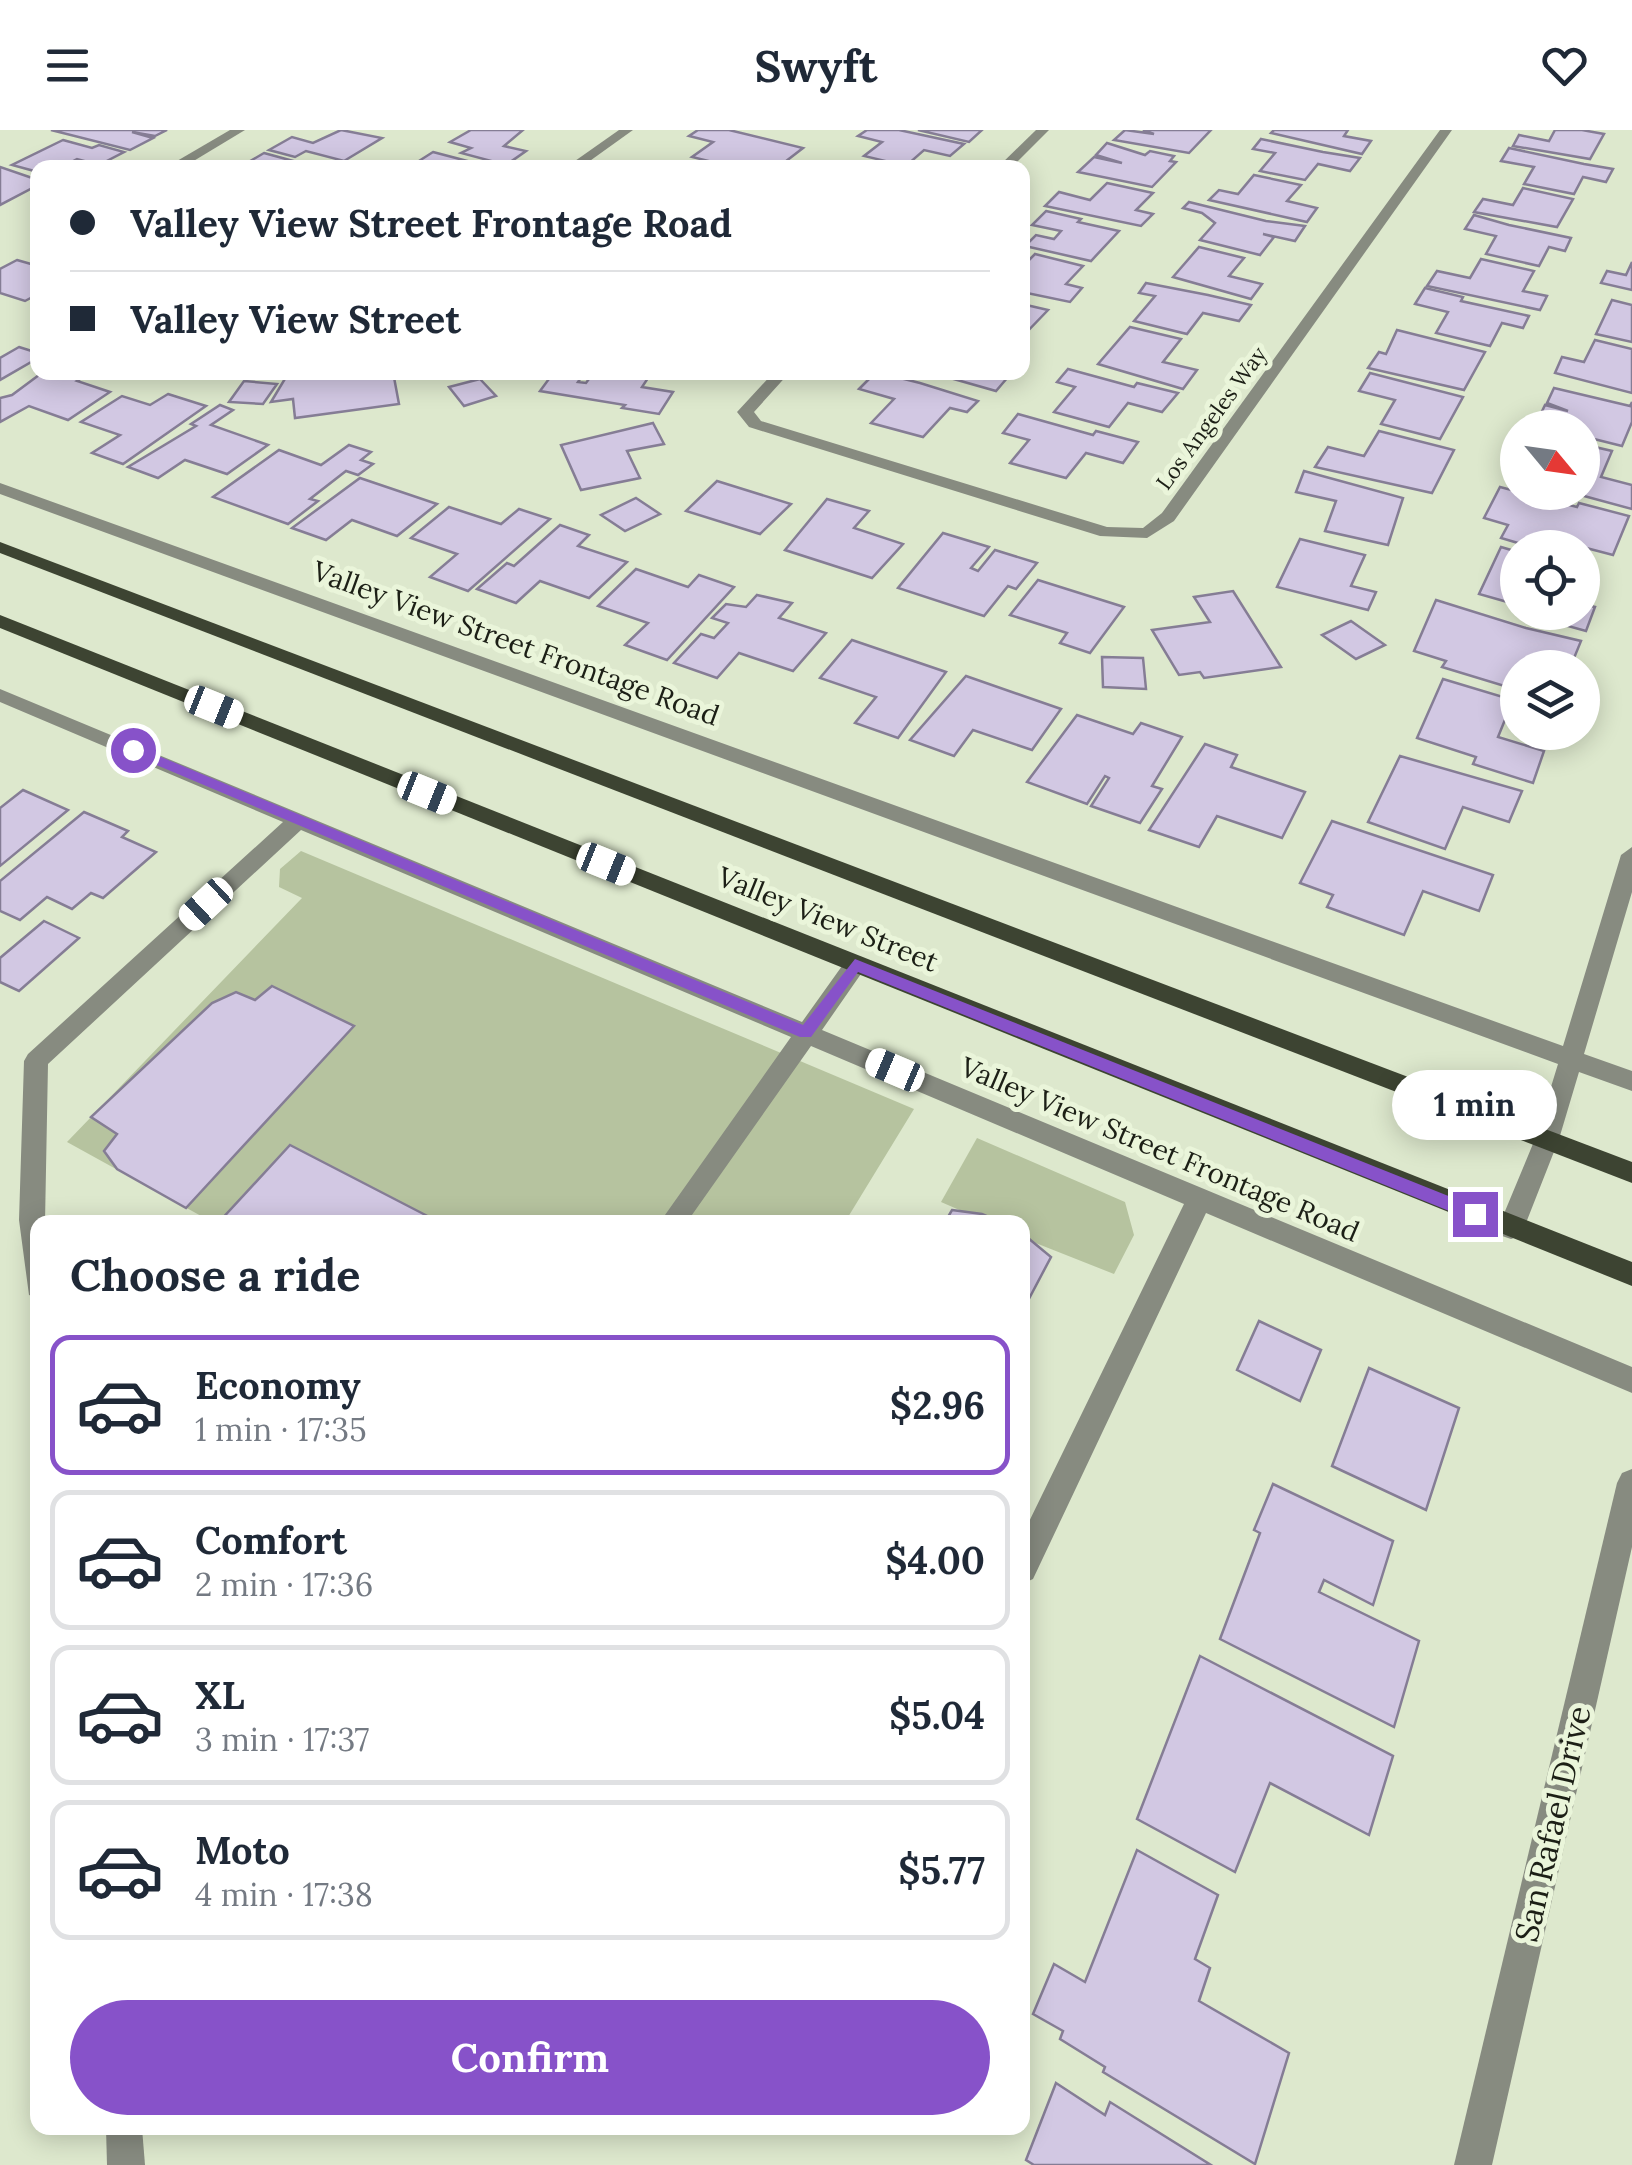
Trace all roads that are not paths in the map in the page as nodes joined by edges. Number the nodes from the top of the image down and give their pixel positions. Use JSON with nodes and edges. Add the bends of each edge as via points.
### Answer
{"nodes":[{"id":1,"x":240,"y":130,"type":"edge"},
{"id":2,"x":627,"y":130,"type":"edge"},
{"id":3,"x":1044,"y":130,"type":"edge"},
{"id":4,"x":1446,"y":130,"type":"edge"},
{"id":5,"x":186,"y":160,"type":"edge"},
{"id":6,"x":583,"y":160,"type":"edge"},
{"id":7,"x":1012,"y":160,"type":"edge"},
{"id":8,"x":775,"y":380,"type":"edge"},
{"id":9,"x":0,"y":488,"type":"edge"},
{"id":10,"x":0,"y":547,"type":"edge"},
{"id":11,"x":0,"y":621,"type":"edge"},
{"id":12,"x":0,"y":695,"type":"edge"},
{"id":13,"x":298,"y":819,"type":"junction"},
{"id":14,"x":1632,"y":855,"type":"edge"},
{"id":15,"x":855,"y":965,"type":"junction"},
{"id":16,"x":806,"y":1033,"type":"junction"},
{"id":17,"x":1570,"y":1057,"type":"junction"},
{"id":18,"x":1632,"y":1080,"type":"edge"},
{"id":19,"x":1547,"y":1139,"type":"junction"},
{"id":20,"x":1632,"y":1173,"type":"edge"},
{"id":21,"x":1200,"y":1198,"type":"junction"},
{"id":22,"x":35,"y":1215,"type":"edge"},
{"id":23,"x":678,"y":1215,"type":"edge"},
{"id":24,"x":1511,"y":1228,"type":"junction"},
{"id":25,"x":1632,"y":1274,"type":"edge"},
{"id":26,"x":1632,"y":1380,"type":"edge"},
{"id":27,"x":1632,"y":1483,"type":"edge"},
{"id":28,"x":1030,"y":1552,"type":"edge"},
{"id":29,"x":124,"y":2135,"type":"edge"},
{"id":30,"x":126,"y":2165,"type":"edge"},
{"id":31,"x":1473,"y":2165,"type":"edge"}],
"edges":[{"from":1,"to":5,"type":"street"},
{"from":2,"to":6,"type":"street"},
{"from":3,"to":7,"type":"street"},
{"from":4,"to":8,"type":"street","name":"Los Angeles Way","via":[[1168,517],[1147,533],[1106,532],[756,424],[745,412]]},
{"from":9,"to":17,"type":"street","name":"Valley View Street Frontage Road"},
{"from":10,"to":19,"type":"main road","name":"Valley View Street"},
{"from":11,"to":15,"type":"main road","name":"Valley View Street"},
{"from":12,"to":13,"type":"street","name":"Valley View Street Frontage Road"},
{"from":13,"to":16,"type":"street","name":"Valley View Street Frontage Road"},
{"from":13,"to":22,"type":"street","via":[[36,1061]]},
{"from":14,"to":17,"type":"street"},
{"from":15,"to":16,"type":"street"},
{"from":15,"to":24,"type":"main road","name":"Valley View Street"},
{"from":16,"to":21,"type":"street","name":"Valley View Street Frontage Road"},
{"from":16,"to":23,"type":"street"},
{"from":17,"to":18,"type":"street","name":"Valley View Street Frontage Road"},
{"from":17,"to":19,"type":"street"},
{"from":19,"to":20,"type":"main road","name":"Valley View Street"},
{"from":19,"to":24,"type":"street"},
{"from":21,"to":26,"type":"street","name":"Valley View Street Frontage Road"},
{"from":21,"to":28,"type":"street"},
{"from":24,"to":25,"type":"main road","name":"Valley View Street"},
{"from":27,"to":31,"type":"street","name":"San Rafael Drive"},
{"from":29,"to":30,"type":"street"}]}
